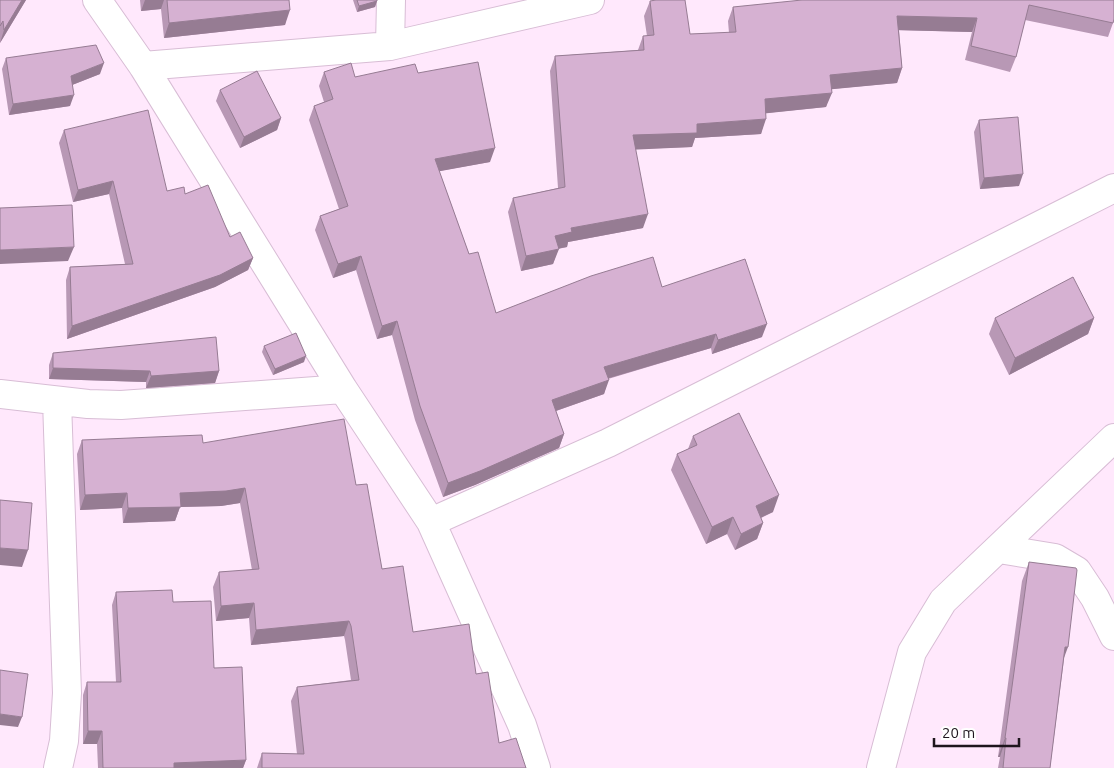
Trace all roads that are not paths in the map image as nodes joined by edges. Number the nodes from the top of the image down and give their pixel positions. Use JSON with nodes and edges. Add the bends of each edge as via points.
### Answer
{"nodes":[{"id":1,"x":97,"y":0,"type":"edge"},
{"id":2,"x":391,"y":0,"type":"edge"},
{"id":3,"x":590,"y":0,"type":"edge"},
{"id":4,"x":390,"y":46,"type":"junction"},
{"id":5,"x":143,"y":66,"type":"junction"},
{"id":6,"x":1114,"y":188,"type":"edge"},
{"id":7,"x":343,"y":389,"type":"junction"},
{"id":8,"x":0,"y":394,"type":"edge"},
{"id":9,"x":57,"y":401,"type":"junction"},
{"id":10,"x":1114,"y":438,"type":"edge"},
{"id":11,"x":431,"y":522,"type":"junction"},
{"id":12,"x":999,"y":549,"type":"junction"},
{"id":13,"x":1114,"y":636,"type":"edge"},
{"id":14,"x":58,"y":768,"type":"edge"},
{"id":15,"x":536,"y":768,"type":"edge"},
{"id":16,"x":881,"y":768,"type":"edge"}],
"edges":[{"from":1,"to":5,"type":"street"},
{"from":2,"to":4,"type":"street"},
{"from":3,"to":4,"type":"street"},
{"from":4,"to":5,"type":"street"},
{"from":5,"to":7,"type":"street"},
{"from":6,"to":11,"type":"street","via":[[608,442]]},
{"from":7,"to":9,"type":"street","via":[[121,405]]},
{"from":7,"to":11,"type":"street"},
{"from":8,"to":9,"type":"street"},
{"from":9,"to":14,"type":"street","via":[[67,693],[64,740]]},
{"from":10,"to":12,"type":"street"},
{"from":11,"to":15,"type":"street","via":[[522,725]]},
{"from":12,"to":13,"type":"street","via":[[1055,558],[1077,571]]},
{"from":12,"to":16,"type":"street","via":[[943,602],[912,652]]}]}
